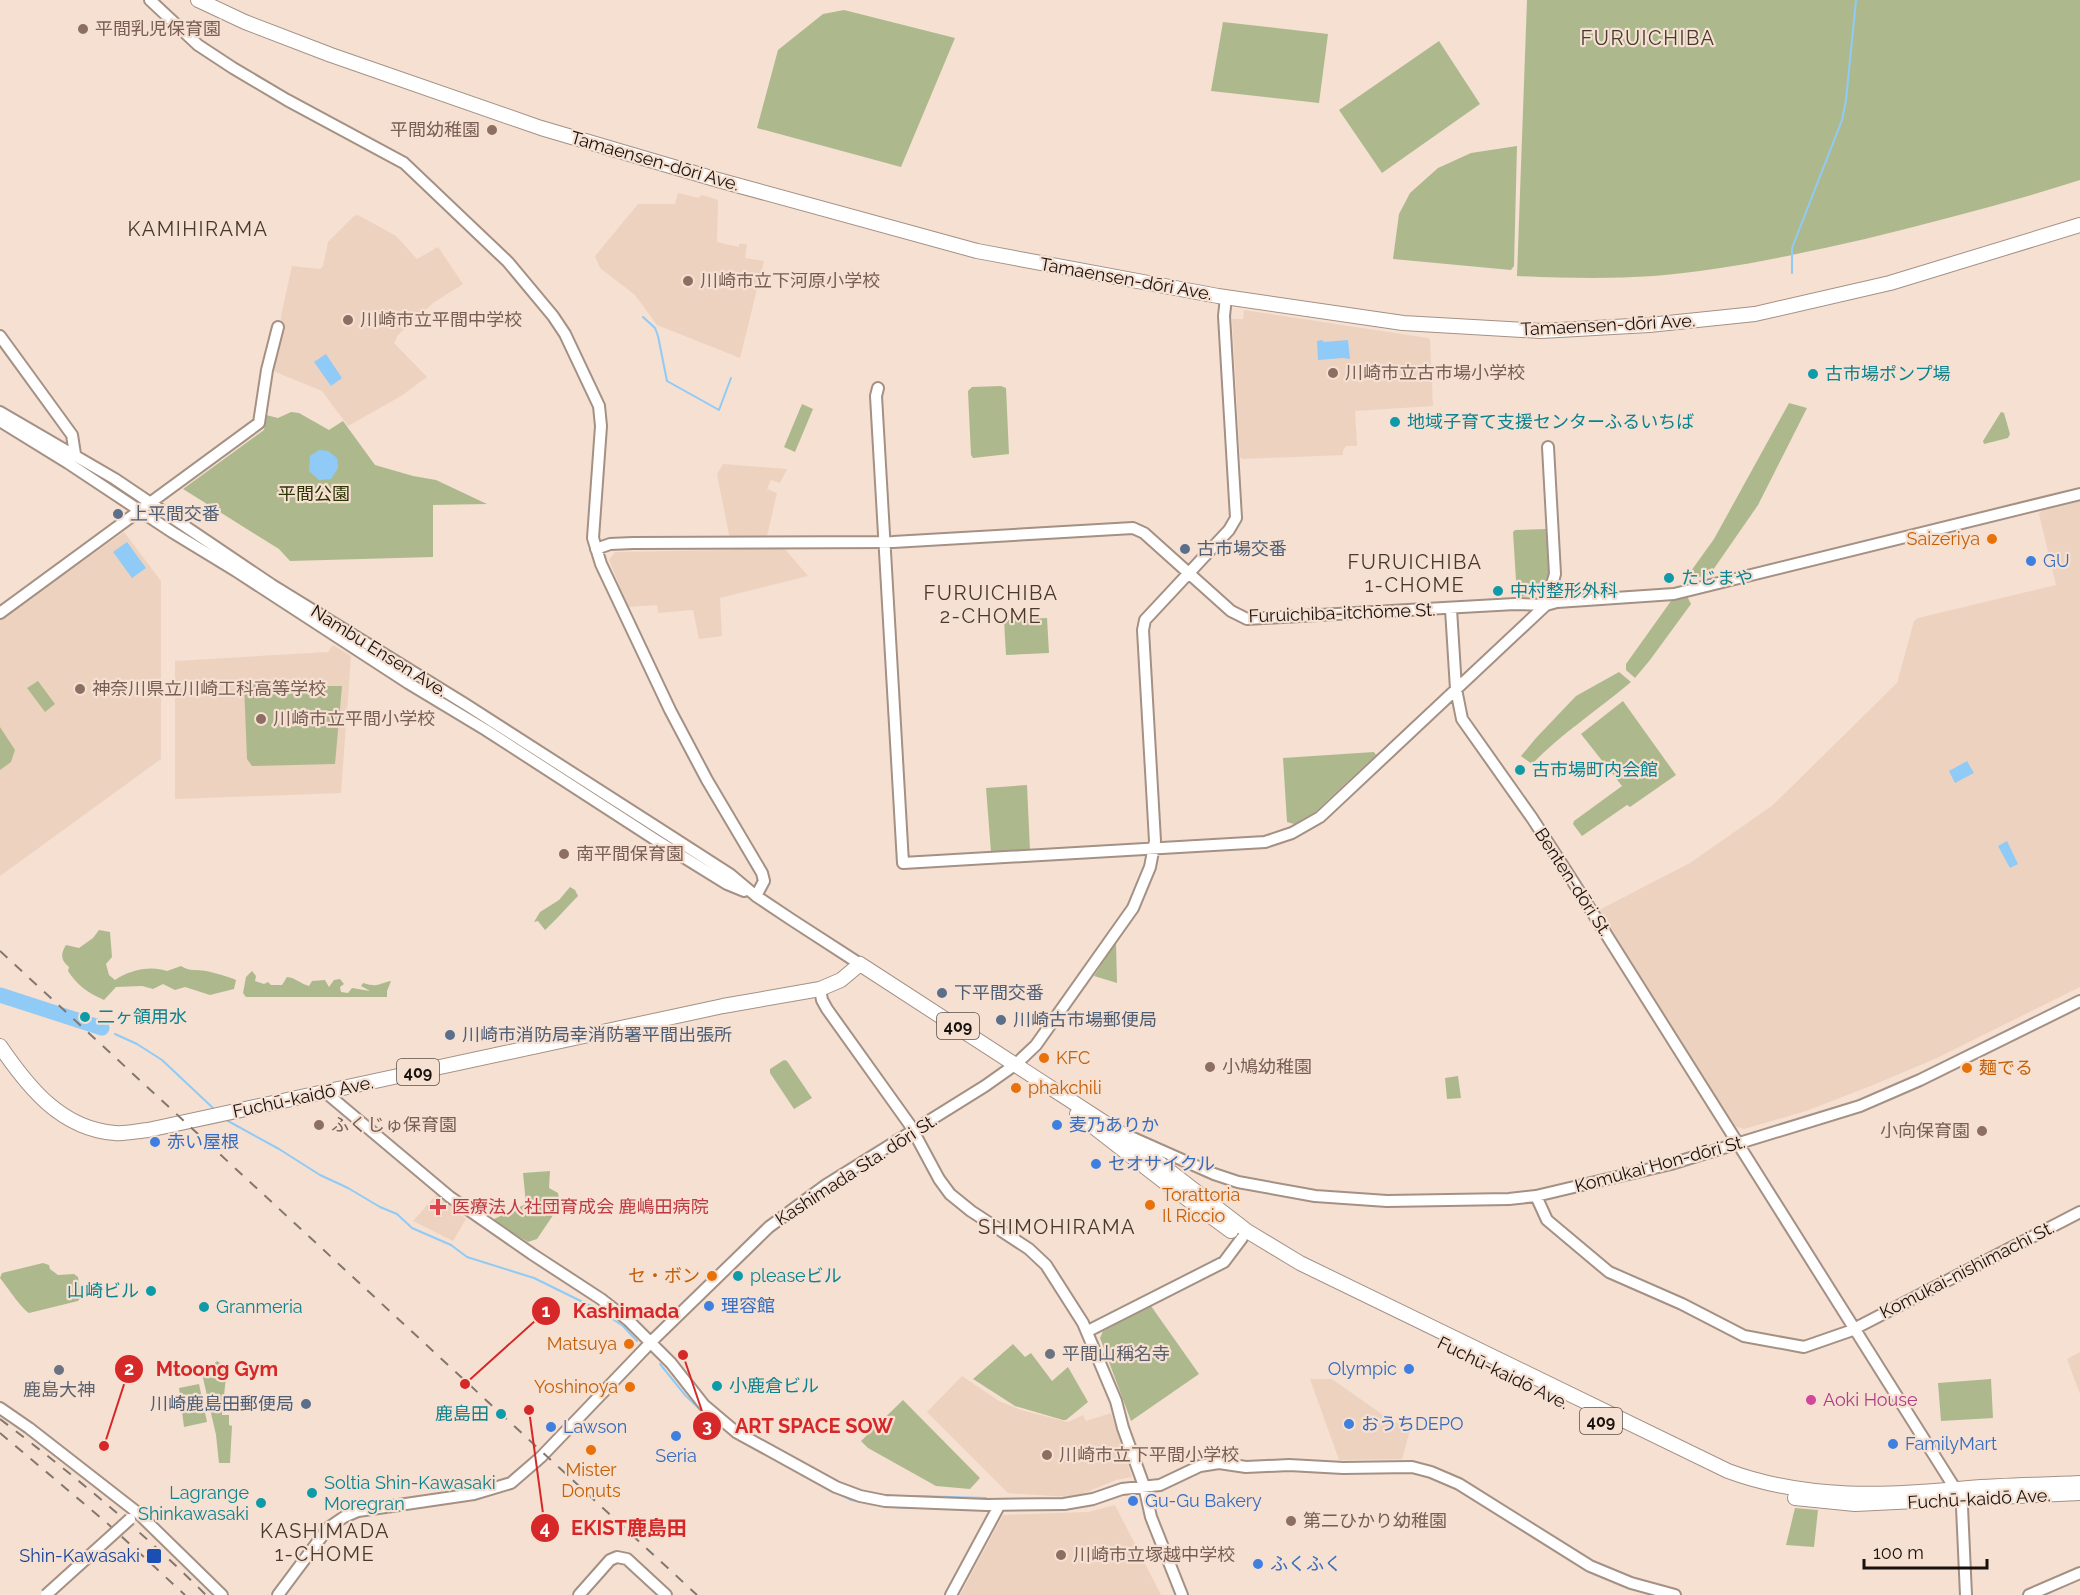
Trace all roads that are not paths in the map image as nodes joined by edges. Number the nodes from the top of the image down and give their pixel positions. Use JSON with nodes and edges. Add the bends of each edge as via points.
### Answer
{"nodes":[{"id":1,"x":150,"y":0,"type":"edge"},
{"id":2,"x":198,"y":0,"type":"edge"},
{"id":3,"x":2080,"y":225,"type":"edge"},
{"id":4,"x":1226,"y":297,"type":"junction"},
{"id":5,"x":278,"y":327,"type":"dead end"},
{"id":6,"x":0,"y":336,"type":"edge"},
{"id":7,"x":878,"y":388,"type":"dead end"},
{"id":8,"x":0,"y":411,"type":"edge"},
{"id":9,"x":0,"y":421,"type":"edge"},
{"id":10,"x":1548,"y":447,"type":"dead end"},
{"id":11,"x":75,"y":454,"type":"junction"},
{"id":12,"x":2080,"y":494,"type":"edge"},
{"id":13,"x":151,"y":503,"type":"junction"},
{"id":14,"x":140,"y":511,"type":"junction"},
{"id":15,"x":884,"y":541,"type":"junction"},
{"id":16,"x":596,"y":549,"type":"junction"},
{"id":17,"x":1189,"y":573,"type":"junction"},
{"id":18,"x":1546,"y":604,"type":"junction"},
{"id":19,"x":1451,"y":609,"type":"junction"},
{"id":20,"x":0,"y":613,"type":"edge"},
{"id":21,"x":1456,"y":689,"type":"junction"},
{"id":22,"x":1153,"y":849,"type":"junction"},
{"id":23,"x":756,"y":896,"type":"junction"},
{"id":24,"x":860,"y":964,"type":"junction"},
{"id":25,"x":820,"y":989,"type":"junction"},
{"id":26,"x":2080,"y":1001,"type":"edge"},
{"id":27,"x":0,"y":1046,"type":"edge"},
{"id":28,"x":1016,"y":1064,"type":"junction"},
{"id":29,"x":1054,"y":1091,"type":"junction"},
{"id":30,"x":325,"y":1092,"type":"junction"},
{"id":31,"x":914,"y":1130,"type":"junction"},
{"id":32,"x":1119,"y":1132,"type":"junction"},
{"id":33,"x":1738,"y":1143,"type":"junction"},
{"id":34,"x":1214,"y":1174,"type":"junction"},
{"id":35,"x":1171,"y":1180,"type":"junction"},
{"id":36,"x":1536,"y":1196,"type":"junction"},
{"id":37,"x":2080,"y":1212,"type":"edge"},
{"id":38,"x":1242,"y":1238,"type":"junction"},
{"id":39,"x":1854,"y":1328,"type":"junction"},
{"id":40,"x":1088,"y":1331,"type":"junction"},
{"id":41,"x":651,"y":1342,"type":"junction"},
{"id":42,"x":0,"y":1408,"type":"edge"},
{"id":43,"x":2080,"y":1483,"type":"edge"},
{"id":44,"x":1144,"y":1486,"type":"junction"},
{"id":45,"x":2080,"y":1492,"type":"edge"},
{"id":46,"x":1958,"y":1495,"type":"junction"},
{"id":47,"x":999,"y":1506,"type":"junction"},
{"id":48,"x":134,"y":1516,"type":"junction"},
{"id":49,"x":2080,"y":1573,"type":"edge"},
{"id":50,"x":46,"y":1595,"type":"edge"},
{"id":51,"x":222,"y":1595,"type":"edge"},
{"id":52,"x":278,"y":1595,"type":"edge"},
{"id":53,"x":579,"y":1595,"type":"edge"},
{"id":54,"x":666,"y":1595,"type":"edge"},
{"id":55,"x":951,"y":1595,"type":"edge"},
{"id":56,"x":1182,"y":1595,"type":"edge"},
{"id":57,"x":1675,"y":1595,"type":"edge"},
{"id":58,"x":1966,"y":1595,"type":"edge"},
{"id":59,"x":2029,"y":1595,"type":"edge"}],
"edges":[{"from":1,"to":16,"type":"street","via":[[198,45],[233,68],[404,163],[508,262],[542,302],[565,334],[599,406],[593,538]]},
{"from":2,"to":4,"type":"main road","name":"Tamaensen-dōri Ave.","via":[[331,55],[541,128],[718,180],[988,254]]},
{"from":3,"to":4,"type":"main road","name":"Tamaensen-dōri Ave.","via":[[1828,299],[1755,315],[1650,326],[1502,330],[1403,323]]},
{"from":4,"to":17,"type":"street","name":"Kashimada Sta. dōri St.","via":[[1236,518]]},
{"from":5,"to":13,"type":"street","via":[[259,423]]},
{"from":6,"to":11,"type":"street","via":[[72,435]]},
{"from":7,"to":15,"type":"street"},
{"from":8,"to":11,"type":"street","name":"Nambu Ensen Ave."},
{"from":9,"to":14,"type":"street","name":"Nambu Ensen Ave."},
{"from":10,"to":18,"type":"street","via":[[1555,574]]},
{"from":11,"to":13,"type":"street","name":"Nambu Ensen Ave."},
{"from":12,"to":18,"type":"street","name":"Furuichiba-itchōme St.","via":[[1674,594]]},
{"from":13,"to":14,"type":"street"},
{"from":13,"to":23,"type":"street","name":"Nambu Ensen Ave.","via":[[272,585],[731,875]]},
{"from":14,"to":20,"type":"street"},
{"from":14,"to":23,"type":"street","name":"Nambu Ensen Ave.","via":[[702,869]]},
{"from":15,"to":16,"type":"street","name":"Furuichiba-itchōme St.","via":[[633,543]]},
{"from":15,"to":17,"type":"street","name":"Furuichiba-itchōme St.","via":[[1133,528]]},
{"from":15,"to":22,"type":"street","via":[[903,863]]},
{"from":16,"to":23,"type":"street","via":[[670,710],[762,873],[764,881]]},
{"from":17,"to":19,"type":"street","name":"Furuichiba-itchōme St.","via":[[1247,619]]},
{"from":17,"to":22,"type":"street","name":"Kashimada Sta. dōri St.","via":[[1145,620],[1143,630]]},
{"from":18,"to":19,"type":"street","name":"Furuichiba-itchōme St."},
{"from":18,"to":21,"type":"street"},
{"from":19,"to":21,"type":"street","name":"Benten-dōri St."},
{"from":21,"to":22,"type":"street","via":[[1320,817],[1292,833],[1265,842]]},
{"from":21,"to":33,"type":"street","name":"Benten-dōri St.","via":[[1462,719],[1532,818]]},
{"from":22,"to":28,"type":"street","name":"Kashimada Sta. dōri St.","via":[[1133,908],[1036,1045]]},
{"from":23,"to":24,"type":"street","name":"Nambu Ensen Ave."},
{"from":24,"to":25,"type":"main road","name":"Fuchū-kaidō Ave.","number":"409","via":[[841,980]]},
{"from":24,"to":28,"type":"main road","name":"Fuchū-kaidō Ave.","number":"409"},
{"from":25,"to":30,"type":"main road","name":"Fuchū-kaidō Ave.","number":"409","via":[[723,1006]]},
{"from":25,"to":31,"type":"street","via":[[835,1021]]},
{"from":26,"to":33,"type":"street","name":"Komukai Hon-dōri St.","via":[[1890,1094]]},
{"from":27,"to":30,"type":"main road","name":"Fuchū-kaidō Ave.","number":"409","via":[[46,1104],[89,1128],[112,1132],[162,1128]]},
{"from":28,"to":29,"type":"main road","name":"Fuchū-kaidō Ave.","number":"409"},
{"from":28,"to":31,"type":"street","name":"Kashimada Sta. dōri St."},
{"from":29,"to":32,"type":"main road","name":"Fuchū-kaidō Ave.","number":"409"},
{"from":29,"to":35,"type":"main road","name":"Fuchū-kaidō Ave.","number":"409","via":[[1079,1116]]},
{"from":30,"to":41,"type":"street","via":[[450,1197],[601,1299]]},
{"from":31,"to":40,"type":"street","via":[[950,1194],[1046,1265]]},
{"from":31,"to":41,"type":"street","name":"Kashimada Sta. dōri St.","via":[[785,1214]]},
{"from":32,"to":34,"type":"street"},
{"from":32,"to":35,"type":"main road","name":"Fuchū-kaidō Ave.","number":"409"},
{"from":33,"to":36,"type":"street","name":"Komukai Hon-dōri St.","via":[[1671,1164]]},
{"from":33,"to":39,"type":"street"},
{"from":34,"to":35,"type":"street","via":[[1185,1171]]},
{"from":34,"to":36,"type":"street","name":"Komukai Hon-dōri St.","via":[[1338,1199],[1472,1200]]},
{"from":35,"to":38,"type":"main road","name":"Fuchū-kaidō Ave.","number":"409"},
{"from":35,"to":46,"type":"main road","name":"Fuchū-kaidō Ave.","number":"409","via":[[1300,1263],[1728,1472],[1817,1492]]},
{"from":36,"to":39,"type":"street","name":"Komukai-nishimachi St.","via":[[1547,1220],[1609,1272],[1744,1336],[1804,1347]]},
{"from":37,"to":39,"type":"street","name":"Komukai-nishimachi St."},
{"from":38,"to":40,"type":"street","via":[[1224,1262]]},
{"from":38,"to":46,"type":"main road","name":"Fuchū-kaidō Ave.","number":"409","via":[[1294,1270],[1732,1483],[1784,1496],[1855,1504]]},
{"from":39,"to":46,"type":"street"},
{"from":40,"to":44,"type":"street"},
{"from":41,"to":47,"type":"street","via":[[704,1405],[736,1432],[836,1487],[885,1501]]},
{"from":41,"to":52,"type":"street","name":"Kashimada Sta. dōri St.","via":[[511,1484],[344,1516],[328,1528]]},
{"from":42,"to":48,"type":"street"},
{"from":43,"to":46,"type":"main road","name":"Fuchū-kaidō Ave.","number":"409"},
{"from":44,"to":47,"type":"street","via":[[1064,1504]]},
{"from":44,"to":56,"type":"street","via":[[1151,1517]]},
{"from":44,"to":57,"type":"street","via":[[1166,1484],[1191,1470],[1219,1463],[1250,1467],[1412,1467],[1459,1485],[1590,1566]]},
{"from":45,"to":46,"type":"main road","name":"Fuchū-kaidō Ave.","number":"409"},
{"from":46,"to":58,"type":"street","via":[[1962,1507]]},
{"from":47,"to":55,"type":"street"},
{"from":48,"to":50,"type":"street","bridge":true},
{"from":48,"to":51,"type":"street"},
{"from":49,"to":59,"type":"street"},
{"from":53,"to":54,"type":"street","via":[[617,1557],[627,1559]]}]}
